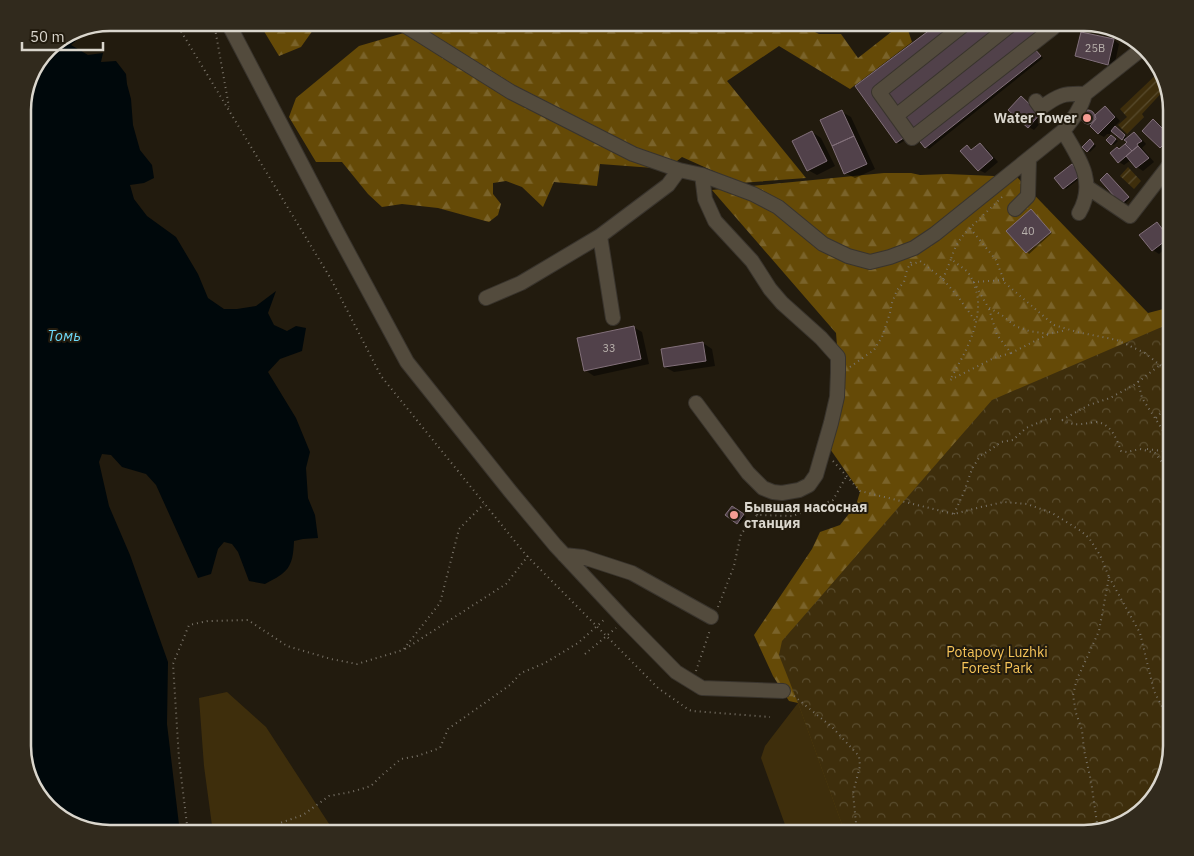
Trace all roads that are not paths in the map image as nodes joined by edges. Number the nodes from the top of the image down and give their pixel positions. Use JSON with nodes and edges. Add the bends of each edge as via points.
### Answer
{"nodes":[{"id":1,"x":233,"y":31,"type":"edge"},
{"id":2,"x":426,"y":31,"type":"edge"},
{"id":3,"x":955,"y":31,"type":"edge"},
{"id":4,"x":1002,"y":31,"type":"edge"},
{"id":5,"x":1049,"y":31,"type":"edge"},
{"id":6,"x":1137,"y":53,"type":"edge"},
{"id":7,"x":1085,"y":94,"type":"junction"},
{"id":8,"x":1036,"y":101,"type":"dead end"},
{"id":9,"x":896,"y":116,"type":"junction"},
{"id":10,"x":1064,"y":130,"type":"junction"},
{"id":11,"x":1029,"y":159,"type":"junction"},
{"id":12,"x":679,"y":170,"type":"junction"},
{"id":13,"x":1163,"y":174,"type":"edge"},
{"id":14,"x":702,"y":175,"type":"junction"},
{"id":15,"x":1087,"y":187,"type":"junction"},
{"id":16,"x":1015,"y":209,"type":"dead end"},
{"id":17,"x":1079,"y":213,"type":"dead end"},
{"id":18,"x":600,"y":236,"type":"junction"},
{"id":19,"x":486,"y":298,"type":"dead end"},
{"id":20,"x":613,"y":318,"type":"dead end"},
{"id":21,"x":696,"y":403,"type":"dead end"},
{"id":22,"x":564,"y":555,"type":"junction"},
{"id":23,"x":713,"y":618,"type":"road end"},
{"id":24,"x":783,"y":691,"type":"road end"}],
"edges":[{"from":1,"to":22,"type":"street","via":[[407,362]]},
{"from":2,"to":12,"type":"street","via":[[511,92],[633,154]]},
{"from":3,"to":9,"type":"street","via":[[879,92]]},
{"from":4,"to":9,"type":"street"},
{"from":5,"to":9,"type":"street","via":[[912,138]]},
{"from":6,"to":7,"type":"street"},
{"from":7,"to":8,"type":"street","via":[[1057,97],[1041,108]]},
{"from":7,"to":10,"type":"street","via":[[1078,113]]},
{"from":10,"to":11,"type":"street"},
{"from":10,"to":15,"type":"street","via":[[1082,163]]},
{"from":11,"to":14,"type":"street","via":[[914,248],[870,262],[823,244],[778,207],[753,194]]},
{"from":11,"to":16,"type":"street","via":[[1028,196]]},
{"from":12,"to":14,"type":"street"},
{"from":12,"to":18,"type":"street","via":[[668,185]]},
{"from":13,"to":15,"type":"street","via":[[1130,216]]},
{"from":14,"to":21,"type":"street","via":[[705,199],[715,221],[752,261],[782,303],[838,358],[838,372],[837,397],[816,475],[809,486],[799,490],[782,493],[763,488]]},
{"from":15,"to":17,"type":"street"},
{"from":18,"to":19,"type":"street","via":[[521,283]]},
{"from":18,"to":20,"type":"street"},
{"from":22,"to":23,"type":"street","via":[[582,557],[632,574]]},
{"from":22,"to":24,"type":"street","via":[[676,672],[692,682],[702,688]]}]}
